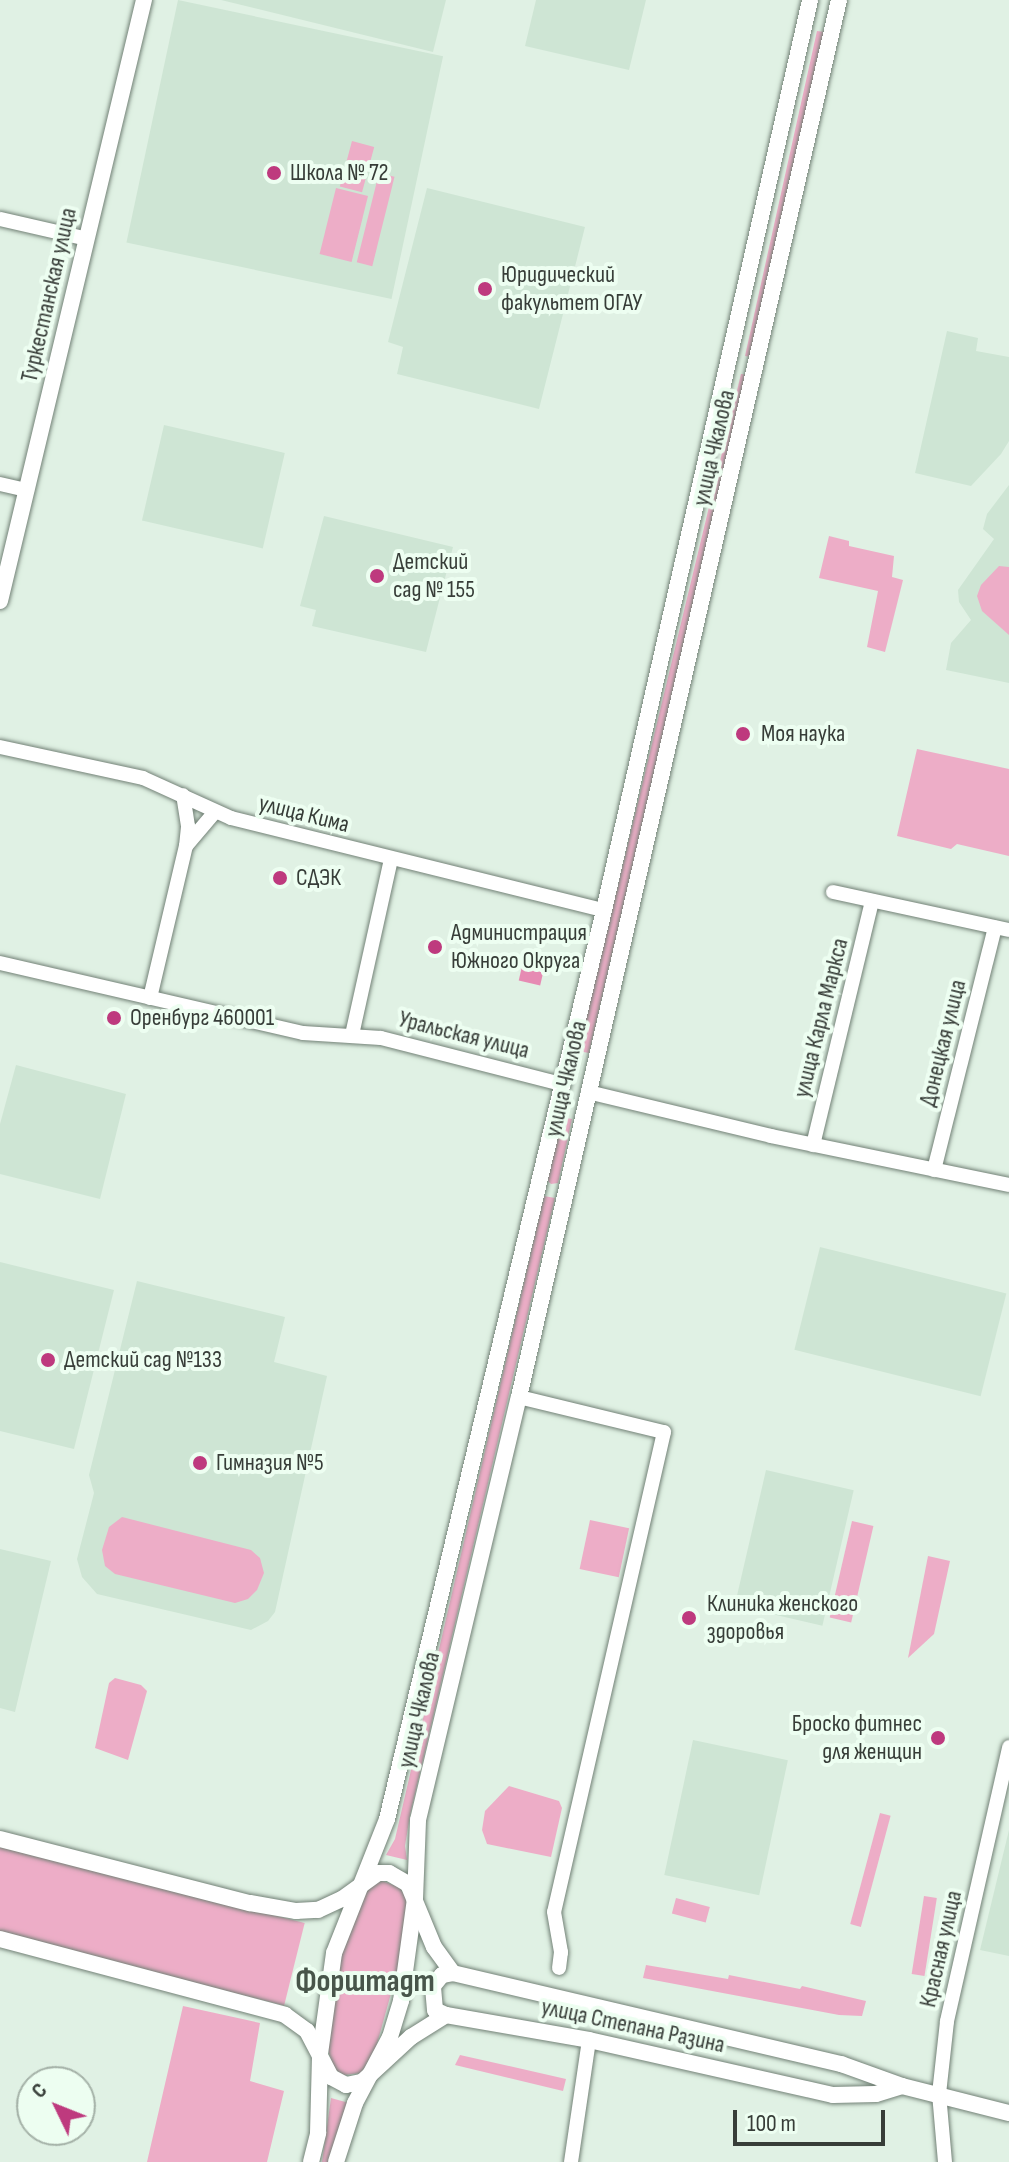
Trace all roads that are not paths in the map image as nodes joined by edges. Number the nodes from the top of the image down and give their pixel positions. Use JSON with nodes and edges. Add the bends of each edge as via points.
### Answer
{"nodes":[{"id":1,"x":144,"y":0,"type":"edge"},
{"id":2,"x":810,"y":0,"type":"edge"},
{"id":3,"x":839,"y":0,"type":"edge"},
{"id":4,"x":807,"y":18,"type":"junction"},
{"id":5,"x":834,"y":23,"type":"junction"},
{"id":6,"x":0,"y":219,"type":"edge"},
{"id":7,"x":87,"y":239,"type":"junction"},
{"id":8,"x":731,"y":362,"type":"junction"},
{"id":9,"x":757,"y":367,"type":"junction"},
{"id":10,"x":0,"y":484,"type":"edge"},
{"id":11,"x":27,"y":490,"type":"junction"},
{"id":12,"x":0,"y":601,"type":"edge"},
{"id":13,"x":0,"y":747,"type":"edge"},
{"id":14,"x":183,"y":795,"type":"junction"},
{"id":15,"x":214,"y":813,"type":"junction"},
{"id":16,"x":186,"y":846,"type":"junction"},
{"id":17,"x":391,"y":859,"type":"junction"},
{"id":18,"x":833,"y":892,"type":"dead end"},
{"id":19,"x":872,"y":901,"type":"junction"},
{"id":20,"x":604,"y":910,"type":"junction"},
{"id":21,"x":1002,"y":929,"type":"edge"},
{"id":22,"x":0,"y":963,"type":"edge"},
{"id":23,"x":150,"y":998,"type":"junction"},
{"id":24,"x":352,"y":1035,"type":"junction"},
{"id":25,"x":561,"y":1084,"type":"junction"},
{"id":26,"x":588,"y":1092,"type":"junction"},
{"id":27,"x":813,"y":1145,"type":"junction"},
{"id":28,"x":934,"y":1170,"type":"junction"},
{"id":29,"x":1009,"y":1185,"type":"edge"},
{"id":30,"x":536,"y":1186,"type":"junction"},
{"id":31,"x":564,"y":1192,"type":"junction"},
{"id":32,"x":519,"y":1397,"type":"junction"},
{"id":33,"x":1009,"y":1747,"type":"edge"},
{"id":34,"x":0,"y":1839,"type":"edge"},
{"id":35,"x":358,"y":1888,"type":"junction"},
{"id":36,"x":415,"y":1899,"type":"junction"},
{"id":37,"x":0,"y":1939,"type":"edge"},
{"id":38,"x":559,"y":1968,"type":"dead end"},
{"id":39,"x":453,"y":1973,"type":"junction"},
{"id":40,"x":446,"y":2015,"type":"junction"},
{"id":41,"x":589,"y":2040,"type":"junction"},
{"id":42,"x":320,"y":2054,"type":"junction"},
{"id":43,"x":373,"y":2073,"type":"junction"},
{"id":44,"x":902,"y":2086,"type":"junction"},
{"id":45,"x":939,"y":2094,"type":"junction"},
{"id":46,"x":1009,"y":2113,"type":"edge"},
{"id":47,"x":311,"y":2162,"type":"edge"},
{"id":48,"x":336,"y":2162,"type":"edge"},
{"id":49,"x":571,"y":2162,"type":"edge"},
{"id":50,"x":945,"y":2162,"type":"edge"}],
"edges":[{"from":1,"to":7,"type":"main road","name":"Туркестанская улица"},
{"from":2,"to":4,"type":"main road","name":"улица Чкалова"},
{"from":3,"to":5,"type":"main road","name":"улица Чкалова"},
{"from":4,"to":5,"type":"main road"},
{"from":4,"to":8,"type":"main road","name":"улица Чкалова"},
{"from":5,"to":9,"type":"main road","name":"улица Чкалова"},
{"from":6,"to":7,"type":"street"},
{"from":7,"to":11,"type":"main road","name":"Туркестанская улица"},
{"from":8,"to":9,"type":"main road"},
{"from":8,"to":20,"type":"main road","name":"улица Чкалова"},
{"from":9,"to":26,"type":"main road","name":"улица Чкалова"},
{"from":10,"to":11,"type":"street"},
{"from":11,"to":12,"type":"main road","name":"Туркестанская улица"},
{"from":13,"to":14,"type":"street","name":"улица Кима","via":[[125,773]]},
{"from":14,"to":15,"type":"street","name":"улица Кима"},
{"from":14,"to":16,"type":"street"},
{"from":15,"to":16,"type":"street"},
{"from":15,"to":17,"type":"street","name":"улица Кима"},
{"from":16,"to":23,"type":"street"},
{"from":17,"to":20,"type":"street","name":"улица Кима"},
{"from":17,"to":24,"type":"street"},
{"from":18,"to":19,"type":"street"},
{"from":19,"to":21,"type":"street"},
{"from":19,"to":27,"type":"street","name":"улица Карла Маркса"},
{"from":20,"to":25,"type":"main road","name":"улица Чкалова"},
{"from":21,"to":28,"type":"street","name":"Донецкая улица"},
{"from":22,"to":23,"type":"street","name":"Уральская улица"},
{"from":23,"to":24,"type":"street","name":"Уральская улица","via":[[303,1033]]},
{"from":24,"to":25,"type":"street","name":"Уральская улица"},
{"from":25,"to":26,"type":"main road","name":"Уральская улица"},
{"from":25,"to":30,"type":"main road","name":"улица Чкалова"},
{"from":26,"to":27,"type":"street","name":"Уральская улица"},
{"from":26,"to":31,"type":"main road","name":"улица Чкалова"},
{"from":27,"to":28,"type":"street","name":"Уральская улица"},
{"from":28,"to":29,"type":"street","name":"Уральская улица"},
{"from":30,"to":31,"type":"main road"},
{"from":30,"to":35,"type":"main road","name":"улица Чкалова","via":[[387,1819]]},
{"from":31,"to":32,"type":"main road","name":"улица Чкалова"},
{"from":32,"to":36,"type":"main road","name":"улица Чкалова","via":[[418,1820]]},
{"from":32,"to":38,"type":"street","via":[[664,1432],[554,1912]]},
{"from":33,"to":45,"type":"street","name":"Красная улица","via":[[947,2021]]},
{"from":34,"to":35,"type":"main road","via":[[283,1910],[318,1910]]},
{"from":35,"to":36,"type":"main road","via":[[378,1873],[389,1873],[401,1877]]},
{"from":35,"to":42,"type":"main road","name":"улица Чкалова","via":[[334,1953]]},
{"from":36,"to":39,"type":"main road","via":[[434,1947]]},
{"from":36,"to":43,"type":"main road","name":"улица Чкалова","via":[[401,2001]]},
{"from":37,"to":42,"type":"main road","via":[[285,2015],[307,2031]]},
{"from":39,"to":40,"type":"main road","via":[[442,1975],[433,1986],[435,2010]]},
{"from":39,"to":44,"type":"main road","name":"улица Степана Разина","via":[[841,2064]]},
{"from":40,"to":41,"type":"main road","name":"улица Степана Разина"},
{"from":40,"to":43,"type":"main road","via":[[411,2037]]},
{"from":41,"to":44,"type":"main road","name":"улица Степана Разина","via":[[833,2095],[876,2094]]},
{"from":41,"to":49,"type":"street"},
{"from":42,"to":43,"type":"main road","via":[[338,2083],[354,2085]]},
{"from":42,"to":47,"type":"main road","name":"улица Чкалова","via":[[320,2107]]},
{"from":43,"to":48,"type":"main road","name":"улица Чкалова","via":[[355,2103]]},
{"from":44,"to":45,"type":"main road","name":"улица Степана Разина"},
{"from":45,"to":46,"type":"main road","name":"улица Степана Разина"},
{"from":45,"to":50,"type":"street","name":"Красная улица"}]}
